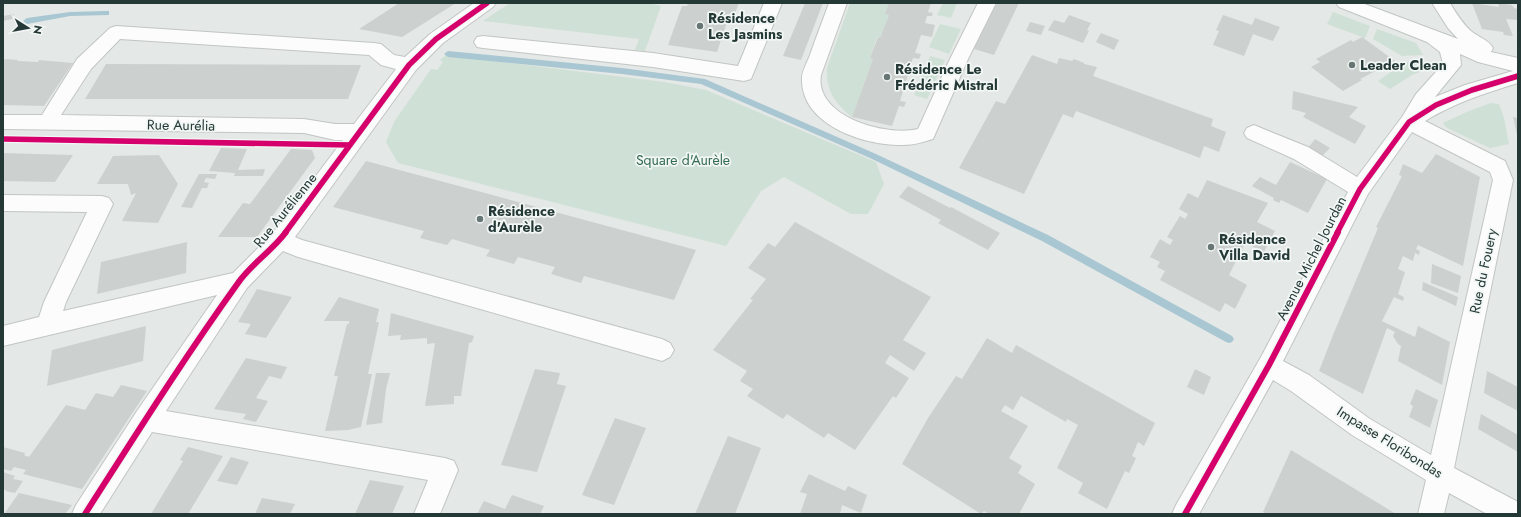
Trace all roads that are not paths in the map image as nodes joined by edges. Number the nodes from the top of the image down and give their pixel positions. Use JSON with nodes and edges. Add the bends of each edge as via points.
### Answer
{"nodes":[{"id":1,"x":487,"y":3,"type":"edge"},
{"id":2,"x":774,"y":3,"type":"edge"},
{"id":3,"x":838,"y":3,"type":"edge"},
{"id":4,"x":987,"y":3,"type":"edge"},
{"id":5,"x":1345,"y":3,"type":"edge"},
{"id":6,"x":1432,"y":9,"type":"edge"},
{"id":7,"x":1388,"y":18,"type":"junction"},
{"id":8,"x":1432,"y":36,"type":"junction"},
{"id":9,"x":483,"y":42,"type":"dead end"},
{"id":10,"x":1518,"y":55,"type":"edge"},
{"id":11,"x":409,"y":65,"type":"junction"},
{"id":12,"x":1518,"y":65,"type":"edge"},
{"id":13,"x":1518,"y":76,"type":"edge"},
{"id":14,"x":1472,"y":90,"type":"junction"},
{"id":15,"x":1518,"y":92,"type":"edge"},
{"id":16,"x":3,"y":122,"type":"edge"},
{"id":17,"x":1409,"y":122,"type":"junction"},
{"id":18,"x":47,"y":123,"type":"junction"},
{"id":19,"x":359,"y":132,"type":"junction"},
{"id":20,"x":1254,"y":133,"type":"dead end"},
{"id":21,"x":1360,"y":189,"type":"junction"},
{"id":22,"x":3,"y":203,"type":"edge"},
{"id":23,"x":280,"y":240,"type":"junction"},
{"id":24,"x":239,"y":281,"type":"junction"},
{"id":25,"x":48,"y":324,"type":"junction"},
{"id":26,"x":3,"y":336,"type":"edge"},
{"id":27,"x":662,"y":350,"type":"dead end"},
{"id":28,"x":1269,"y":365,"type":"junction"},
{"id":29,"x":146,"y":419,"type":"junction"},
{"id":30,"x":1440,"y":474,"type":"junction"},
{"id":31,"x":85,"y":514,"type":"edge"},
{"id":32,"x":427,"y":514,"type":"edge"},
{"id":33,"x":1185,"y":514,"type":"edge"},
{"id":34,"x":1431,"y":514,"type":"edge"},
{"id":35,"x":1514,"y":514,"type":"edge"}],
"edges":[{"from":1,"to":11,"type":"street","name":"Rue Aurélienne","via":[[438,36]]},
{"from":2,"to":9,"type":"street","via":[[744,74],[653,60]]},
{"from":3,"to":4,"type":"street","via":[[811,78],[814,97],[828,114],[855,128],[880,136],[905,139],[918,138],[926,134]]},
{"from":5,"to":7,"type":"street"},
{"from":6,"to":7,"type":"street"},
{"from":6,"to":10,"type":"street","via":[[1454,24],[1468,40],[1485,48]]},
{"from":7,"to":8,"type":"street"},
{"from":8,"to":12,"type":"street","via":[[1484,57]]},
{"from":8,"to":17,"type":"street","via":[[1447,46],[1452,56],[1452,65]]},
{"from":11,"to":18,"type":"street","via":[[388,60],[374,49],[116,32],[84,64]]},
{"from":11,"to":19,"type":"street","name":"Rue Aurélienne"},
{"from":13,"to":14,"type":"street","name":"Avenue Michel Jourdan"},
{"from":14,"to":15,"type":"street","name":"Avenue Michel Jourdan"},
{"from":14,"to":17,"type":"street","name":"Avenue Michel Jourdan","via":[[1436,105]]},
{"from":16,"to":18,"type":"street","name":"Rue Aurélia"},
{"from":17,"to":21,"type":"street","name":"Avenue Michel Jourdan"},
{"from":17,"to":30,"type":"street","name":"Rue du Fouery","via":[[1498,167],[1503,180]]},
{"from":18,"to":19,"type":"street","name":"Rue Aurélia","via":[[304,126],[335,132]]},
{"from":19,"to":23,"type":"street","name":"Rue Aurélienne"},
{"from":20,"to":21,"type":"street","via":[[1301,153]]},
{"from":21,"to":28,"type":"street","name":"Avenue Michel Jourdan"},
{"from":22,"to":25,"type":"street","via":[[102,204],[55,302]]},
{"from":23,"to":24,"type":"street","name":"Rue Aurélienne"},
{"from":23,"to":27,"type":"street","via":[[298,248]]},
{"from":24,"to":25,"type":"street"},
{"from":24,"to":29,"type":"street","name":"Rue Aurélienne"},
{"from":25,"to":26,"type":"street"},
{"from":28,"to":30,"type":"street","name":"Impasse Floribondas","via":[[1300,383],[1361,427]]},
{"from":28,"to":33,"type":"street","name":"Avenue Michel Jourdan"},
{"from":29,"to":31,"type":"street","name":"Rue Aurélienne"},
{"from":29,"to":32,"type":"street","via":[[444,470]]},
{"from":30,"to":34,"type":"street","name":"Rue du Fouery"},
{"from":30,"to":35,"type":"street","name":"Impasse Floribondas"}]}
